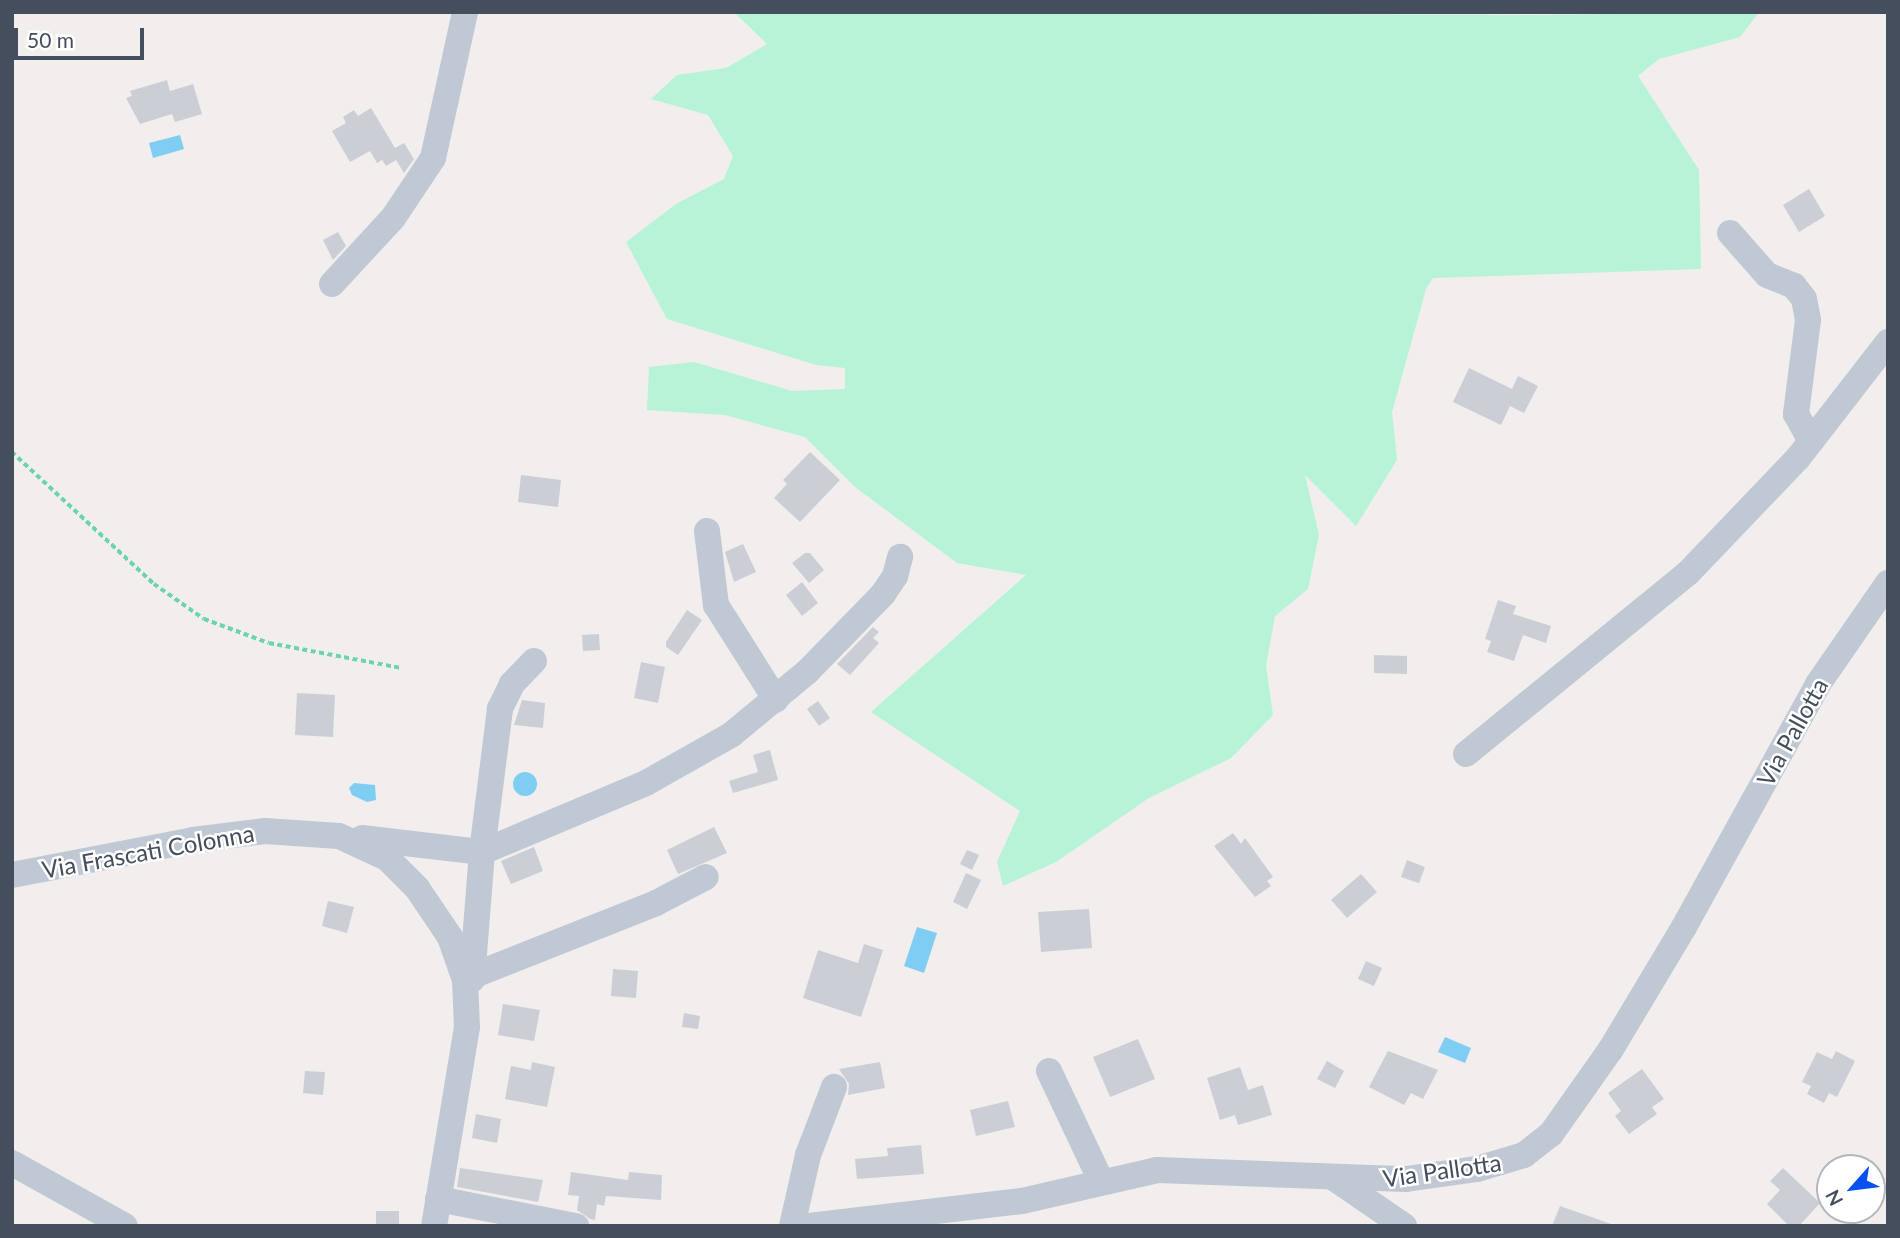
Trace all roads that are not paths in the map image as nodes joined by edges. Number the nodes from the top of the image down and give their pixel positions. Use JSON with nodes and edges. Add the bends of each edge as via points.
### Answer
{"nodes":[{"id":1,"x":465,"y":12,"type":"edge"},
{"id":2,"x":1730,"y":233,"type":"dead end"},
{"id":3,"x":332,"y":285,"type":"dead end"},
{"id":4,"x":1888,"y":342,"type":"edge"},
{"id":5,"x":1811,"y":441,"type":"junction"},
{"id":6,"x":707,"y":531,"type":"dead end"},
{"id":7,"x":900,"y":557,"type":"dead end"},
{"id":8,"x":1888,"y":583,"type":"edge"},
{"id":9,"x":534,"y":661,"type":"dead end"},
{"id":10,"x":776,"y":700,"type":"junction"},
{"id":11,"x":1465,"y":754,"type":"dead end"},
{"id":12,"x":303,"y":831,"type":"junction"},
{"id":13,"x":482,"y":852,"type":"junction"},
{"id":14,"x":12,"y":875,"type":"edge"},
{"id":15,"x":706,"y":877,"type":"dead end"},
{"id":16,"x":472,"y":975,"type":"junction"},
{"id":17,"x":467,"y":1027,"type":"junction"},
{"id":18,"x":1049,"y":1071,"type":"dead end"},
{"id":19,"x":834,"y":1087,"type":"dead end"},
{"id":20,"x":12,"y":1163,"type":"edge"},
{"id":21,"x":1334,"y":1178,"type":"junction"},
{"id":22,"x":1101,"y":1181,"type":"junction"},
{"id":23,"x":438,"y":1199,"type":"junction"},
{"id":24,"x":125,"y":1226,"type":"edge"},
{"id":25,"x":434,"y":1226,"type":"edge"},
{"id":26,"x":576,"y":1226,"type":"edge"},
{"id":27,"x":792,"y":1226,"type":"edge"},
{"id":28,"x":809,"y":1226,"type":"edge"},
{"id":29,"x":1404,"y":1226,"type":"edge"}],
"edges":[{"from":1,"to":3,"type":"street","via":[[433,158],[393,218]]},
{"from":2,"to":5,"type":"street","via":[[1768,275],[1794,286],[1804,299],[1808,320],[1796,419]]},
{"from":4,"to":5,"type":"street"},
{"from":5,"to":11,"type":"street","via":[[1675,585]]},
{"from":6,"to":10,"type":"street","via":[[716,605]]},
{"from":7,"to":10,"type":"street","via":[[889,587]]},
{"from":8,"to":21,"type":"street","name":"Via Pallotta","via":[[1827,668],[1684,928],[1611,1049],[1551,1134],[1524,1155],[1477,1169],[1406,1179]]},
{"from":9,"to":13,"type":"street","via":[[512,684],[500,709]]},
{"from":10,"to":13,"type":"street","via":[[731,736],[670,772]]},
{"from":12,"to":13,"type":"street"},
{"from":12,"to":14,"type":"street","name":"Via Frascati Colonna","via":[[214,836]]},
{"from":12,"to":17,"type":"street","name":"Via Frascati Colonna","via":[[372,849],[418,888],[461,961]]},
{"from":13,"to":16,"type":"street"},
{"from":15,"to":16,"type":"street","via":[[656,903]]},
{"from":16,"to":17,"type":"street"},
{"from":17,"to":23,"type":"street","name":"Via Frascati Colonna"},
{"from":18,"to":22,"type":"street"},
{"from":19,"to":27,"type":"street","via":[[808,1155]]},
{"from":20,"to":24,"type":"street"},
{"from":21,"to":22,"type":"street","name":"Via Pallotta","via":[[1177,1169]]},
{"from":21,"to":29,"type":"street"},
{"from":22,"to":28,"type":"street","name":"Via Pallotta","via":[[1008,1204]]},
{"from":23,"to":25,"type":"street","name":"Via Frascati Colonna"},
{"from":23,"to":26,"type":"street"}]}
